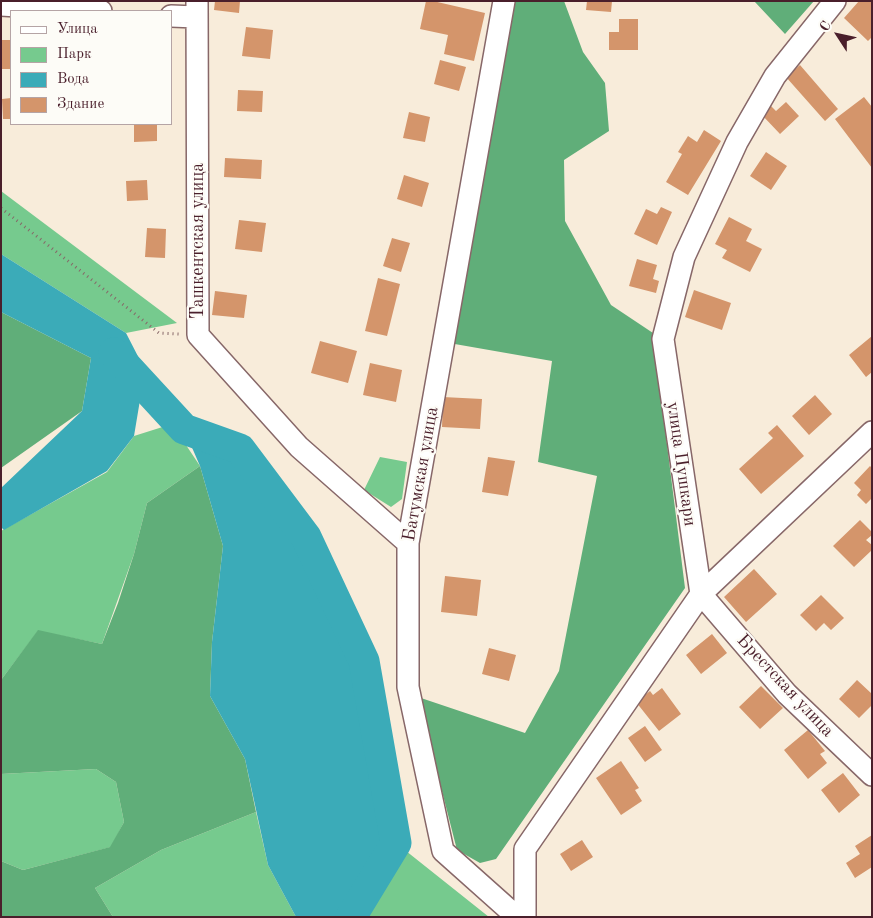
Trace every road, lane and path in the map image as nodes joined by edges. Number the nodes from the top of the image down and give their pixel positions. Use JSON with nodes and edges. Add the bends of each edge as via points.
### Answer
{"nodes":[{"id":1,"x":504,"y":1,"type":"edge"},
{"id":2,"x":835,"y":1,"type":"edge"},
{"id":3,"x":1,"y":5,"type":"edge"},
{"id":4,"x":197,"y":9,"type":"edge"},
{"id":5,"x":84,"y":10,"type":"edge"},
{"id":6,"x":172,"y":16,"type":"edge"},
{"id":7,"x":1,"y":208,"type":"edge"},
{"id":8,"x":198,"y":335,"type":"junction"},
{"id":9,"x":872,"y":432,"type":"edge"},
{"id":10,"x":408,"y":543,"type":"junction"},
{"id":11,"x":701,"y":594,"type":"junction"},
{"id":12,"x":872,"y":775,"type":"edge"},
{"id":13,"x":517,"y":917,"type":"edge"},
{"id":14,"x":525,"y":917,"type":"edge"}],
"edges":[{"from":1,"to":10,"type":"street","name":"Батумская улица"},
{"from":2,"to":11,"type":"street","name":"улица Пушкари","via":[[775,76],[738,142],[684,256],[663,339]]},
{"from":3,"to":5,"type":"street"},
{"from":4,"to":6,"type":"street"},
{"from":4,"to":8,"type":"street","name":"Ташкентская улица"},
{"from":7,"to":8,"type":"path","via":[[158,333]]},
{"from":8,"to":10,"type":"street","name":"Ташкентская улица","via":[[299,447]]},
{"from":9,"to":11,"type":"street"},
{"from":10,"to":13,"type":"street","name":"Батумская улица","via":[[408,687],[443,851]]},
{"from":11,"to":12,"type":"street","name":"Брестская улица","via":[[787,694]]},
{"from":11,"to":14,"type":"street","via":[[525,849]]}]}
